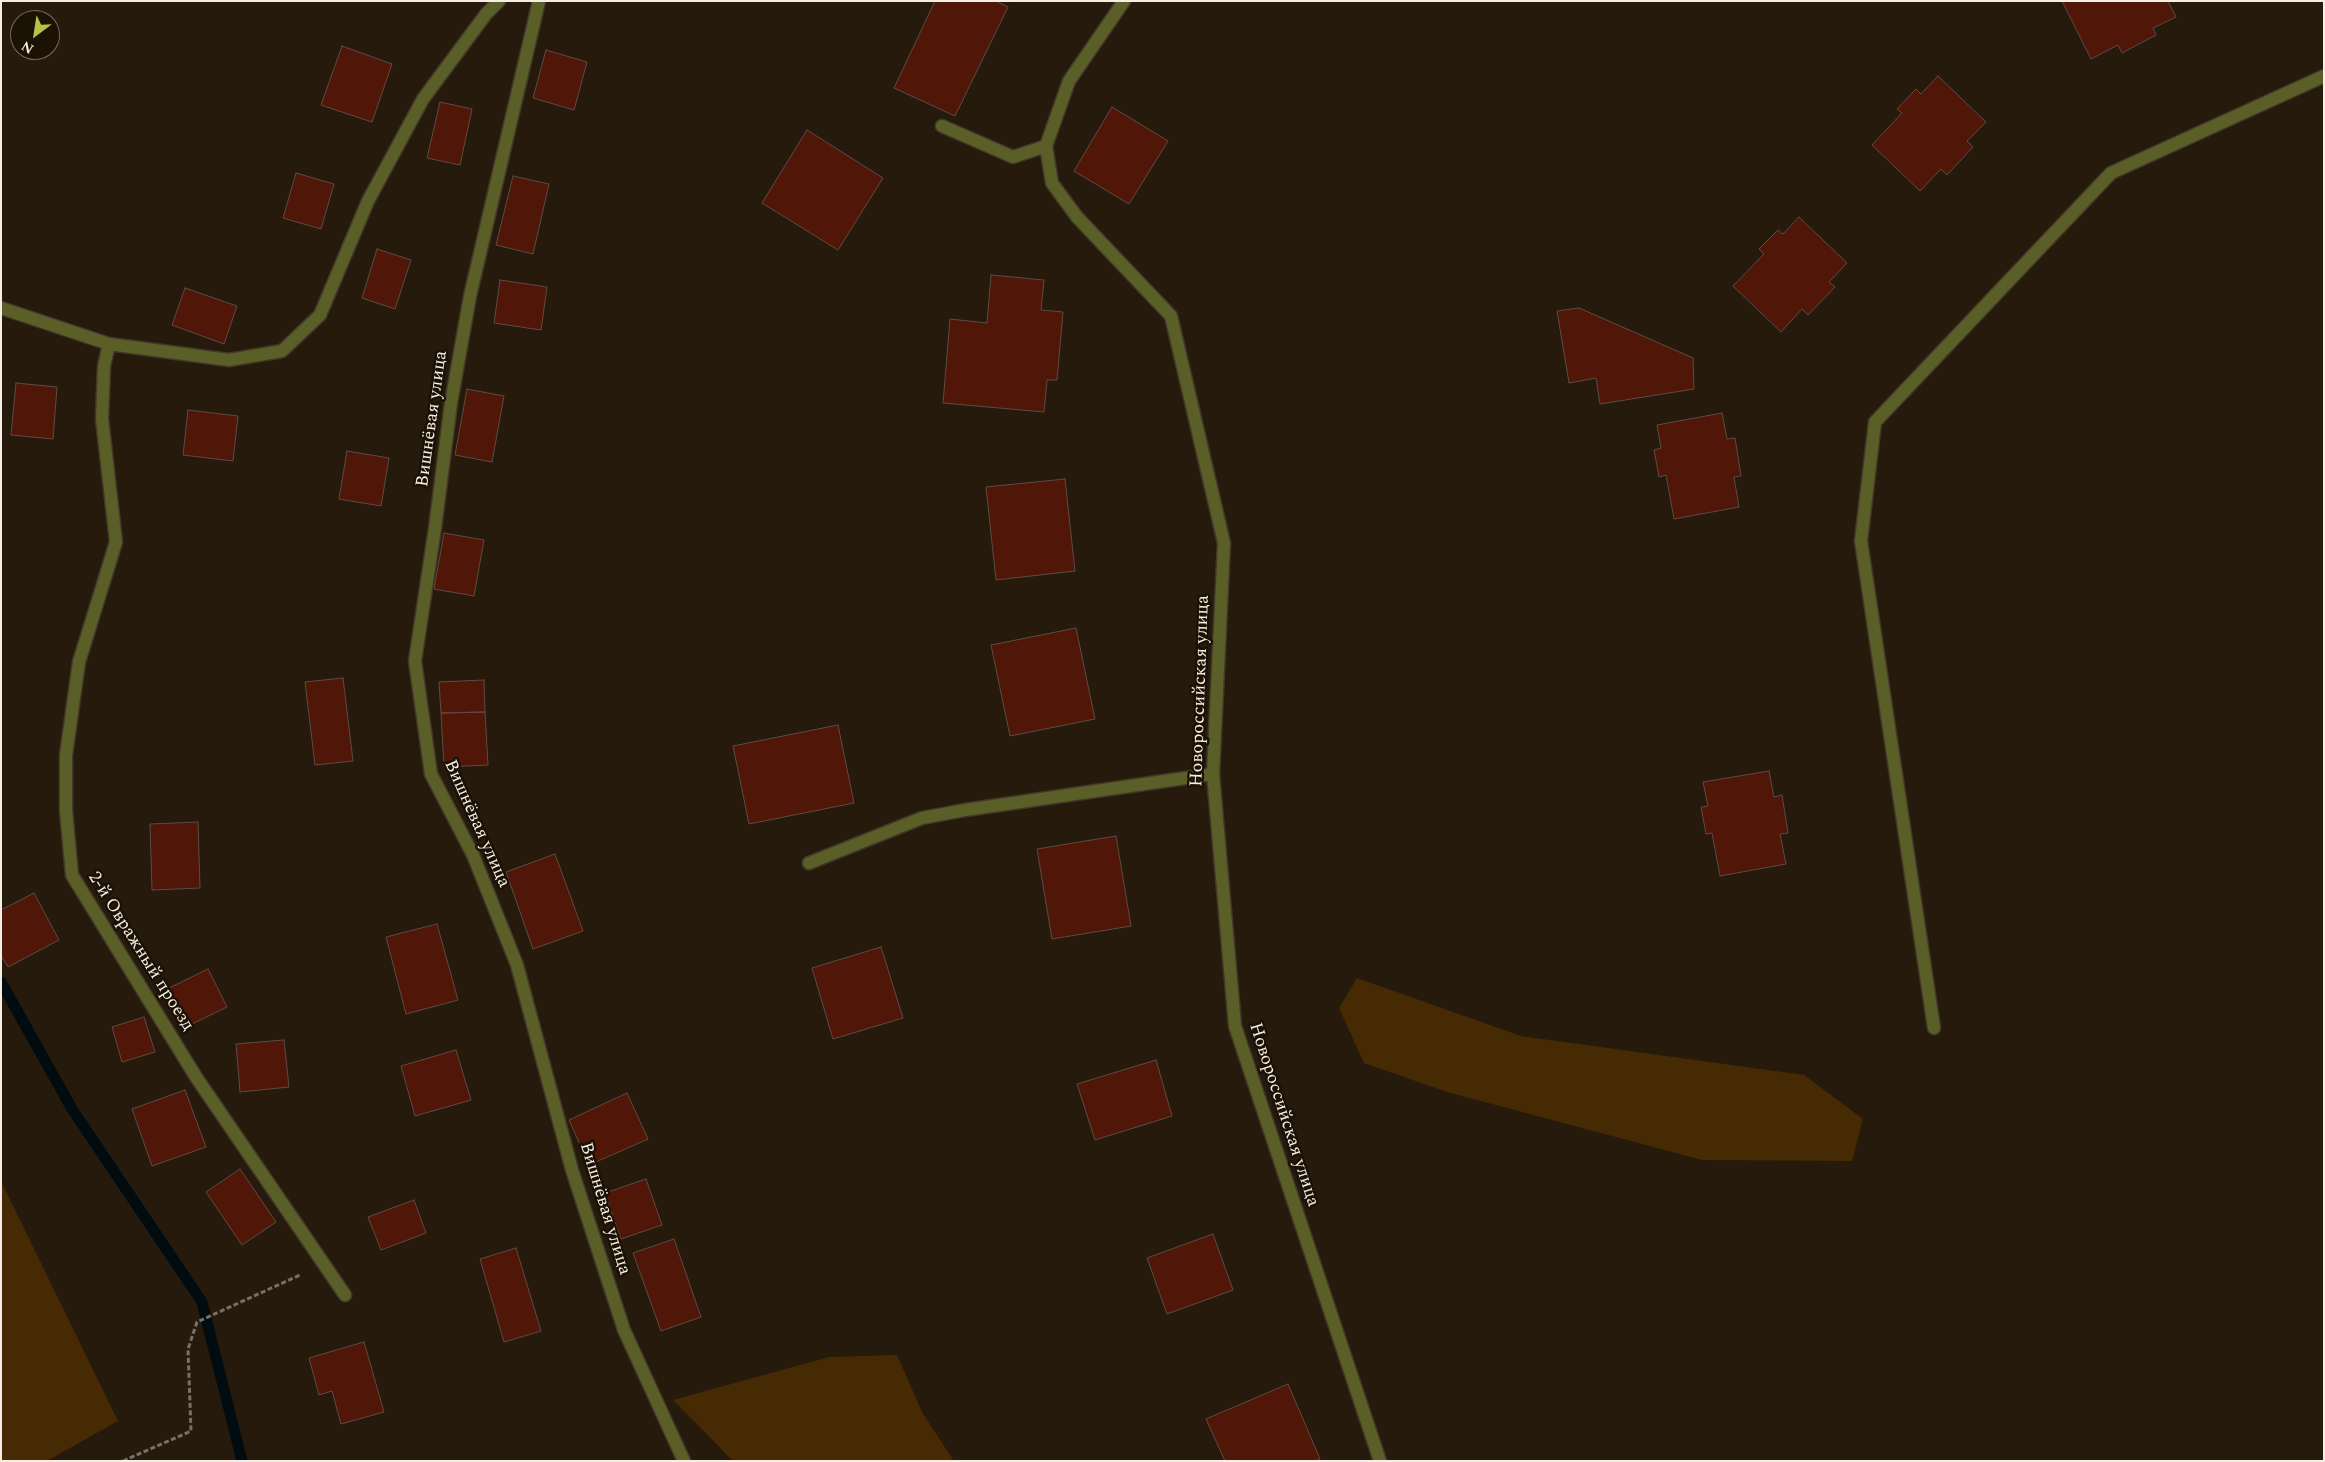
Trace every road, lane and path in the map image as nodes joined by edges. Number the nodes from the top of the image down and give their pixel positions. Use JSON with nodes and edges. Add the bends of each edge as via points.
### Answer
{"nodes":[{"id":1,"x":499,"y":1,"type":"edge"},
{"id":2,"x":539,"y":1,"type":"edge"},
{"id":3,"x":1124,"y":1,"type":"edge"},
{"id":4,"x":2324,"y":76,"type":"edge"},
{"id":5,"x":942,"y":126,"type":"dead end"},
{"id":6,"x":1046,"y":146,"type":"junction"},
{"id":7,"x":1,"y":308,"type":"edge"},
{"id":8,"x":108,"y":344,"type":"junction"},
{"id":9,"x":1213,"y":774,"type":"junction"},
{"id":10,"x":809,"y":863,"type":"dead end"},
{"id":11,"x":1934,"y":1028,"type":"dead end"},
{"id":12,"x":324,"y":1264,"type":"junction"},
{"id":13,"x":345,"y":1295,"type":"dead end"},
{"id":14,"x":123,"y":1461,"type":"edge"},
{"id":15,"x":684,"y":1461,"type":"edge"},
{"id":16,"x":1380,"y":1461,"type":"edge"}],
"edges":[{"from":1,"to":8,"type":"street","via":[[423,99],[368,201],[320,315],[282,351],[229,360]]},
{"from":2,"to":15,"type":"street","name":"Вишнёвая улица","via":[[470,296],[451,403],[415,661],[431,774],[473,856],[518,965],[572,1170],[624,1330]]},
{"from":3,"to":6,"type":"street","name":"Новороссийская улица","via":[[1069,81]]},
{"from":4,"to":11,"type":"street","via":[[2111,174],[1876,422],[1861,541]]},
{"from":5,"to":6,"type":"street","via":[[1013,157]]},
{"from":6,"to":9,"type":"street","name":"Новороссийская улица","via":[[1052,183],[1077,217],[1171,316],[1224,543]]},
{"from":7,"to":8,"type":"street"},
{"from":8,"to":12,"type":"street","name":"2-й Овражный проезд","via":[[102,419],[116,542],[79,662],[66,755],[66,811],[72,876],[196,1077]]},
{"from":9,"to":10,"type":"street","via":[[922,818]]},
{"from":9,"to":16,"type":"street","name":"Новороссийская улица","via":[[1235,1026]]},
{"from":12,"to":13,"type":"street","name":"2-й Овражный проезд"},
{"from":12,"to":14,"type":"path","via":[[197,1322],[188,1349],[191,1430]]}]}
